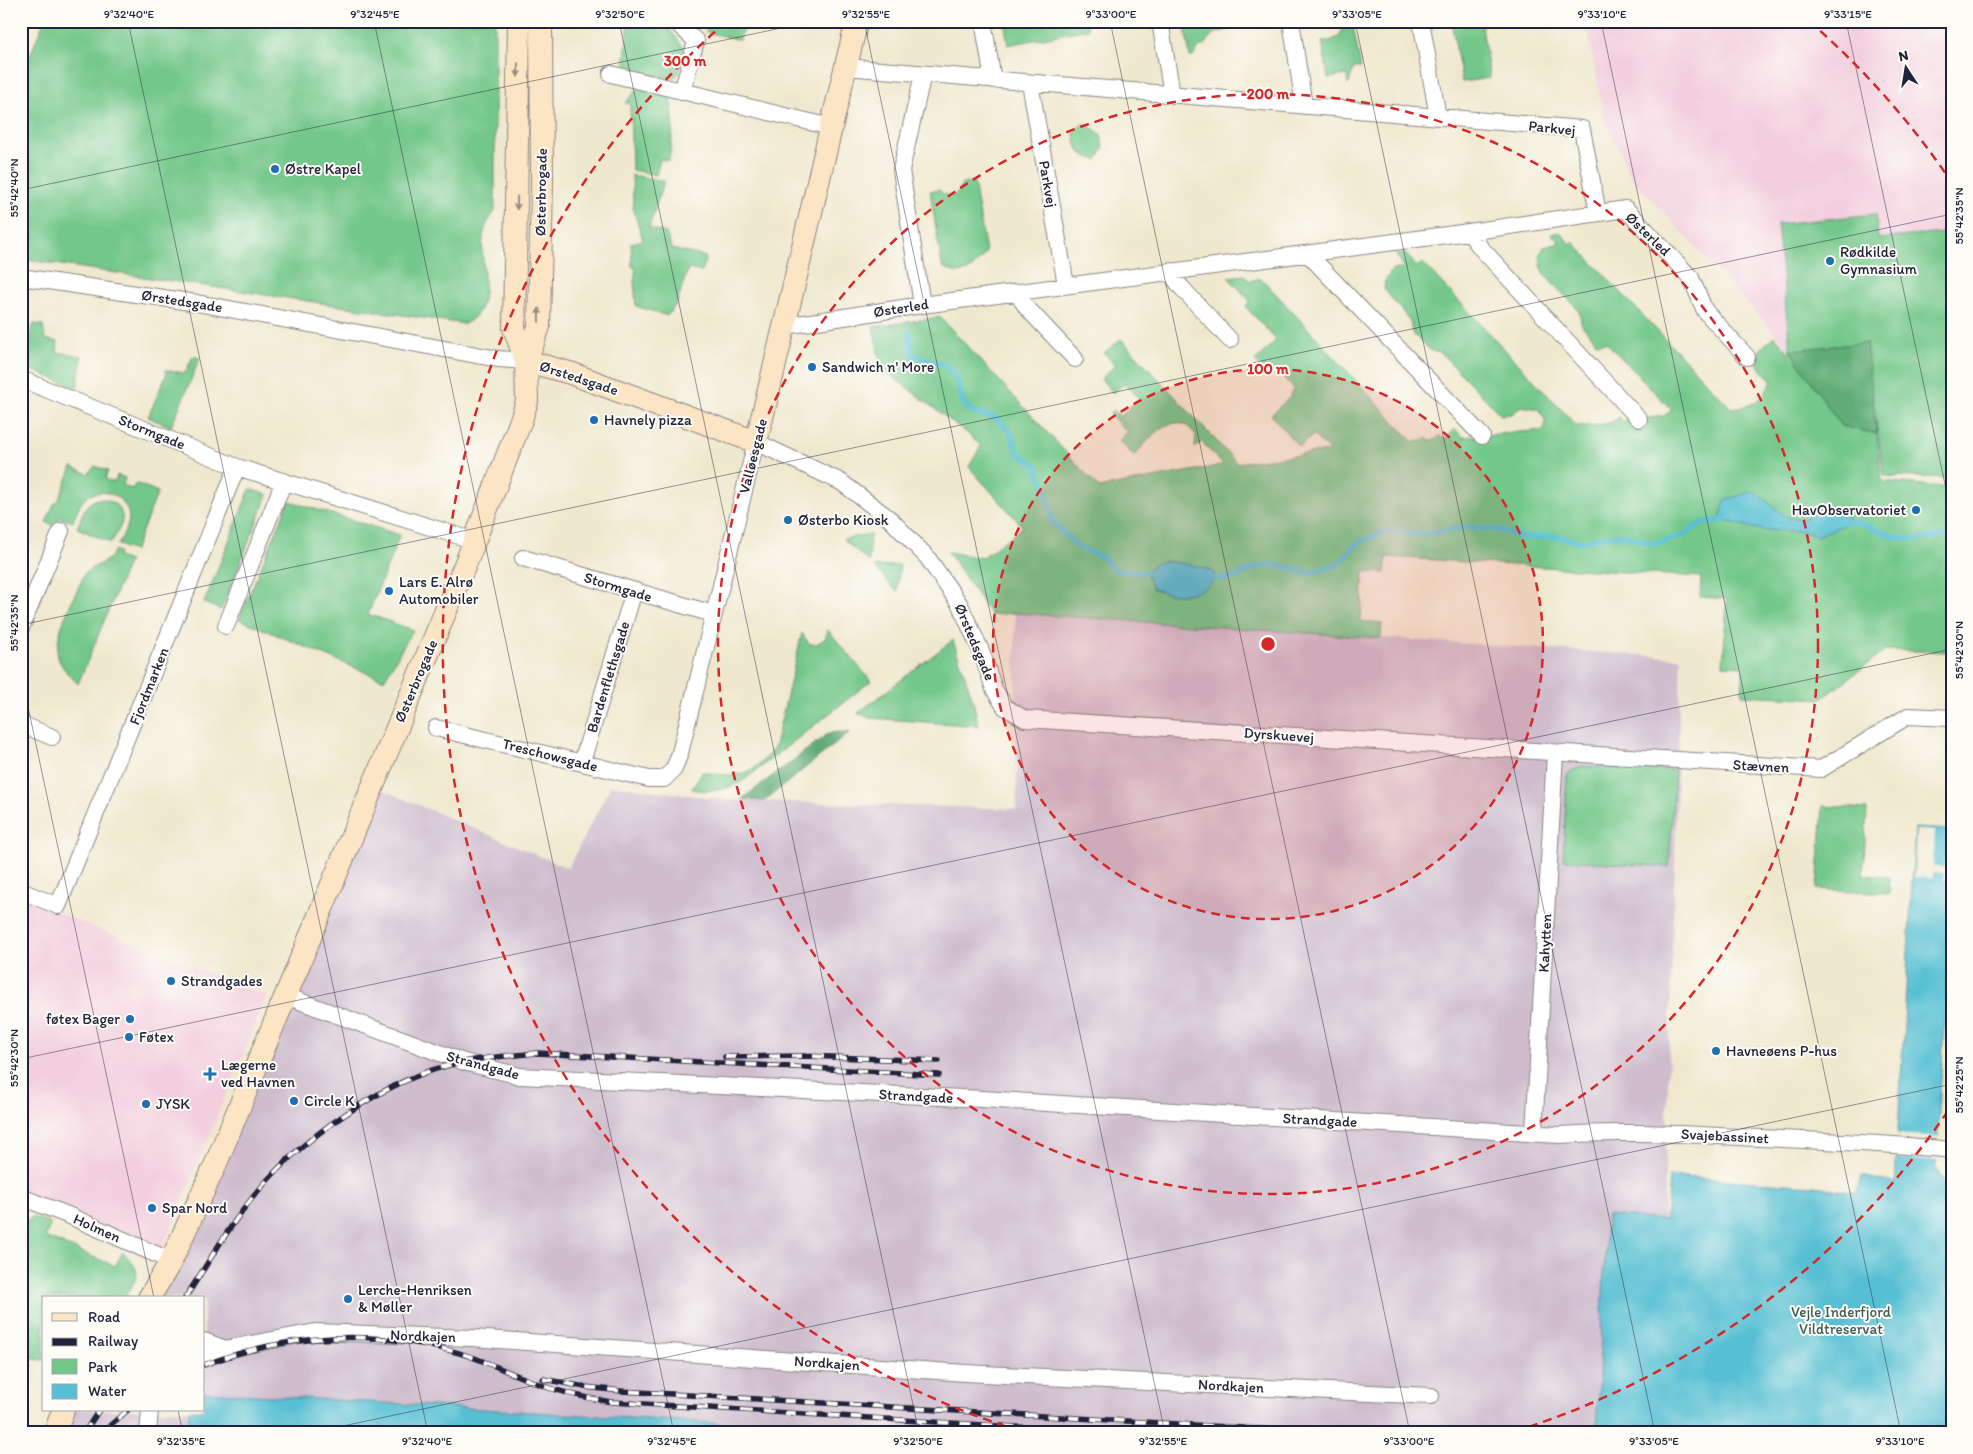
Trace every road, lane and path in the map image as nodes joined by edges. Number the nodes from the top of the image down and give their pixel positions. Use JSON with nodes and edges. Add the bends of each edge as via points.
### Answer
{"nodes":[{"id":1,"x":519,"y":21,"type":"edge"},
{"id":2,"x":541,"y":21,"type":"edge"},
{"id":3,"x":679,"y":21,"type":"edge"},
{"id":4,"x":858,"y":21,"type":"edge"},
{"id":5,"x":983,"y":21,"type":"edge"},
{"id":6,"x":1160,"y":21,"type":"edge"},
{"id":7,"x":1291,"y":21,"type":"edge"},
{"id":8,"x":1422,"y":21,"type":"edge"},
{"id":9,"x":846,"y":68,"type":"junction"},
{"id":10,"x":611,"y":74,"type":"dead end"},
{"id":11,"x":922,"y":74,"type":"junction"},
{"id":12,"x":993,"y":80,"type":"junction"},
{"id":13,"x":1030,"y":83,"type":"junction"},
{"id":14,"x":682,"y":92,"type":"junction"},
{"id":15,"x":1172,"y":95,"type":"junction"},
{"id":16,"x":1304,"y":106,"type":"junction"},
{"id":17,"x":1438,"y":117,"type":"junction"},
{"id":18,"x":831,"y":127,"type":"junction"},
{"id":19,"x":1598,"y":213,"type":"junction"},
{"id":20,"x":1469,"y":232,"type":"junction"},
{"id":21,"x":1308,"y":254,"type":"junction"},
{"id":22,"x":1169,"y":271,"type":"junction"},
{"id":23,"x":21,"y":276,"type":"edge"},
{"id":24,"x":1066,"y":285,"type":"junction"},
{"id":25,"x":1017,"y":292,"type":"junction"},
{"id":26,"x":922,"y":304,"type":"junction"},
{"id":27,"x":785,"y":326,"type":"junction"},
{"id":28,"x":1230,"y":340,"type":"dead end"},
{"id":29,"x":1747,"y":357,"type":"dead end"},
{"id":30,"x":1075,"y":359,"type":"dead end"},
{"id":31,"x":526,"y":361,"type":"junction"},
{"id":32,"x":21,"y":379,"type":"edge"},
{"id":33,"x":1639,"y":419,"type":"dead end"},
{"id":34,"x":1482,"y":436,"type":"dead end"},
{"id":35,"x":756,"y":442,"type":"junction"},
{"id":36,"x":237,"y":467,"type":"junction"},
{"id":37,"x":284,"y":481,"type":"junction"},
{"id":38,"x":61,"y":531,"type":"dead end"},
{"id":39,"x":475,"y":541,"type":"junction"},
{"id":40,"x":523,"y":558,"type":"dead end"},
{"id":41,"x":634,"y":591,"type":"junction"},
{"id":42,"x":713,"y":614,"type":"junction"},
{"id":43,"x":226,"y":626,"type":"dead end"},
{"id":44,"x":21,"y":628,"type":"edge"},
{"id":45,"x":1005,"y":707,"type":"joint"},
{"id":46,"x":1952,"y":718,"type":"edge"},
{"id":47,"x":21,"y":724,"type":"edge"},
{"id":48,"x":436,"y":728,"type":"dead end"},
{"id":49,"x":52,"y":737,"type":"dead end"},
{"id":50,"x":1555,"y":753,"type":"junction"},
{"id":51,"x":582,"y":762,"type":"junction"},
{"id":52,"x":664,"y":779,"type":"joint"},
{"id":53,"x":21,"y":891,"type":"edge"},
{"id":54,"x":286,"y":996,"type":"junction"},
{"id":55,"x":1534,"y":1133,"type":"junction"},
{"id":56,"x":1559,"y":1135,"type":"joint"},
{"id":57,"x":1946,"y":1149,"type":"edge"},
{"id":58,"x":22,"y":1199,"type":"edge"},
{"id":59,"x":171,"y":1262,"type":"junction"},
{"id":60,"x":151,"y":1296,"type":"edge"},
{"id":61,"x":205,"y":1341,"type":"edge"},
{"id":62,"x":225,"y":1349,"type":"junction"},
{"id":63,"x":205,"y":1356,"type":"edge"},
{"id":64,"x":1431,"y":1396,"type":"dead end"},
{"id":65,"x":62,"y":1412,"type":"edge"},
{"id":66,"x":150,"y":1412,"type":"edge"},
{"id":67,"x":55,"y":1433,"type":"edge"},
{"id":68,"x":148,"y":1433,"type":"edge"}],
"edges":[{"from":1,"to":31,"type":"main road","name":"Østerbrogade","one_way":true,"via":[[514,328]]},
{"from":31,"to":2,"type":"main road","name":"Østerbrogade","one_way":true,"via":[[539,327]]},
{"from":3,"to":14,"type":"street","via":[[696,41]]},
{"from":4,"to":9,"type":"main road","name":"Valløesgade"},
{"from":5,"to":12,"type":"street"},
{"from":6,"to":15,"type":"street"},
{"from":7,"to":16,"type":"street"},
{"from":8,"to":17,"type":"street"},
{"from":9,"to":11,"type":"street","name":"Parkvej"},
{"from":9,"to":18,"type":"main road","name":"Valløesgade"},
{"from":10,"to":14,"type":"street"},
{"from":11,"to":12,"type":"street","name":"Parkvej"},
{"from":11,"to":26,"type":"street","via":[[901,170]]},
{"from":12,"to":13,"type":"street","name":"Parkvej"},
{"from":13,"to":15,"type":"street","name":"Parkvej"},
{"from":13,"to":24,"type":"street","name":"Parkvej"},
{"from":14,"to":18,"type":"street"},
{"from":15,"to":16,"type":"street","name":"Parkvej"},
{"from":16,"to":17,"type":"street","name":"Parkvej"},
{"from":17,"to":19,"type":"street","name":"Parkvej","via":[[1582,129]]},
{"from":18,"to":27,"type":"main road","name":"Valløesgade"},
{"from":19,"to":20,"type":"street","name":"Østerled"},
{"from":19,"to":29,"type":"street","name":"Østerled","via":[[1626,209],[1691,278],[1705,310]]},
{"from":20,"to":21,"type":"street","name":"Østerled"},
{"from":20,"to":33,"type":"street"},
{"from":21,"to":22,"type":"street","name":"Østerled"},
{"from":21,"to":34,"type":"street"},
{"from":22,"to":24,"type":"street","name":"Østerled"},
{"from":22,"to":28,"type":"street"},
{"from":23,"to":31,"type":"street","name":"Ørstedsgade","via":[[198,303],[498,359]]},
{"from":24,"to":25,"type":"street","name":"Østerled"},
{"from":25,"to":26,"type":"street","name":"Østerled"},
{"from":25,"to":30,"type":"street","via":[[1027,308]]},
{"from":26,"to":27,"type":"street","name":"Østerled"},
{"from":27,"to":35,"type":"main road","name":"Valløesgade"},
{"from":31,"to":35,"type":"main road","name":"Ørstedsgade","via":[[576,375]]},
{"from":31,"to":39,"type":"main road","name":"Østerbrogade","via":[[527,401]]},
{"from":32,"to":36,"type":"street","name":"Stormgade"},
{"from":35,"to":42,"type":"street","name":"Valløesgade"},
{"from":35,"to":45,"type":"street","name":"Ørstedsgade","via":[[841,482],[891,520],[927,557],[959,603],[994,689]]},
{"from":36,"to":37,"type":"street","name":"Stormgade"},
{"from":36,"to":53,"type":"street","name":"Fjordmarken","via":[[58,906]]},
{"from":37,"to":39,"type":"street","name":"Stormgade"},
{"from":37,"to":43,"type":"street"},
{"from":38,"to":44,"type":"street"},
{"from":39,"to":54,"type":"main road","name":"Østerbrogade"},
{"from":40,"to":41,"type":"street","name":"Stormgade"},
{"from":41,"to":42,"type":"street","name":"Stormgade"},
{"from":41,"to":51,"type":"street","name":"Bardenflethsgade"},
{"from":42,"to":52,"type":"street","name":"Valløesgade","via":[[680,753],[674,770]]},
{"from":45,"to":50,"type":"street","name":"Dyrskuevej","via":[[1025,719]]},
{"from":46,"to":50,"type":"street","name":"Stævnen","via":[[1908,716],[1821,769]]},
{"from":47,"to":49,"type":"street"},
{"from":48,"to":51,"type":"street","name":"Treschowsgade"},
{"from":50,"to":55,"type":"street","name":"Kahytten"},
{"from":51,"to":52,"type":"street","name":"Treschowsgade","via":[[649,779]]},
{"from":54,"to":55,"type":"street","name":"Strandgade","via":[[464,1062],[520,1076],[982,1099]]},
{"from":54,"to":59,"type":"main road","name":"Østerbrogade"},
{"from":55,"to":56,"type":"street","name":"Strandgade"},
{"from":56,"to":57,"type":"street","name":"Svajebassinet","via":[[1664,1133]]},
{"from":58,"to":59,"type":"street","name":"Holmen","via":[[70,1216]]},
{"from":59,"to":60,"type":"main road","name":"Østerbrogade"},
{"from":61,"to":62,"type":"street"},
{"from":62,"to":63,"type":"street","name":"Nordkajen"},
{"from":62,"to":64,"type":"street","name":"Nordkajen","via":[[315,1332],[472,1338],[965,1373]]},
{"from":65,"to":67,"type":"main road"},
{"from":66,"to":68,"type":"street"}]}
